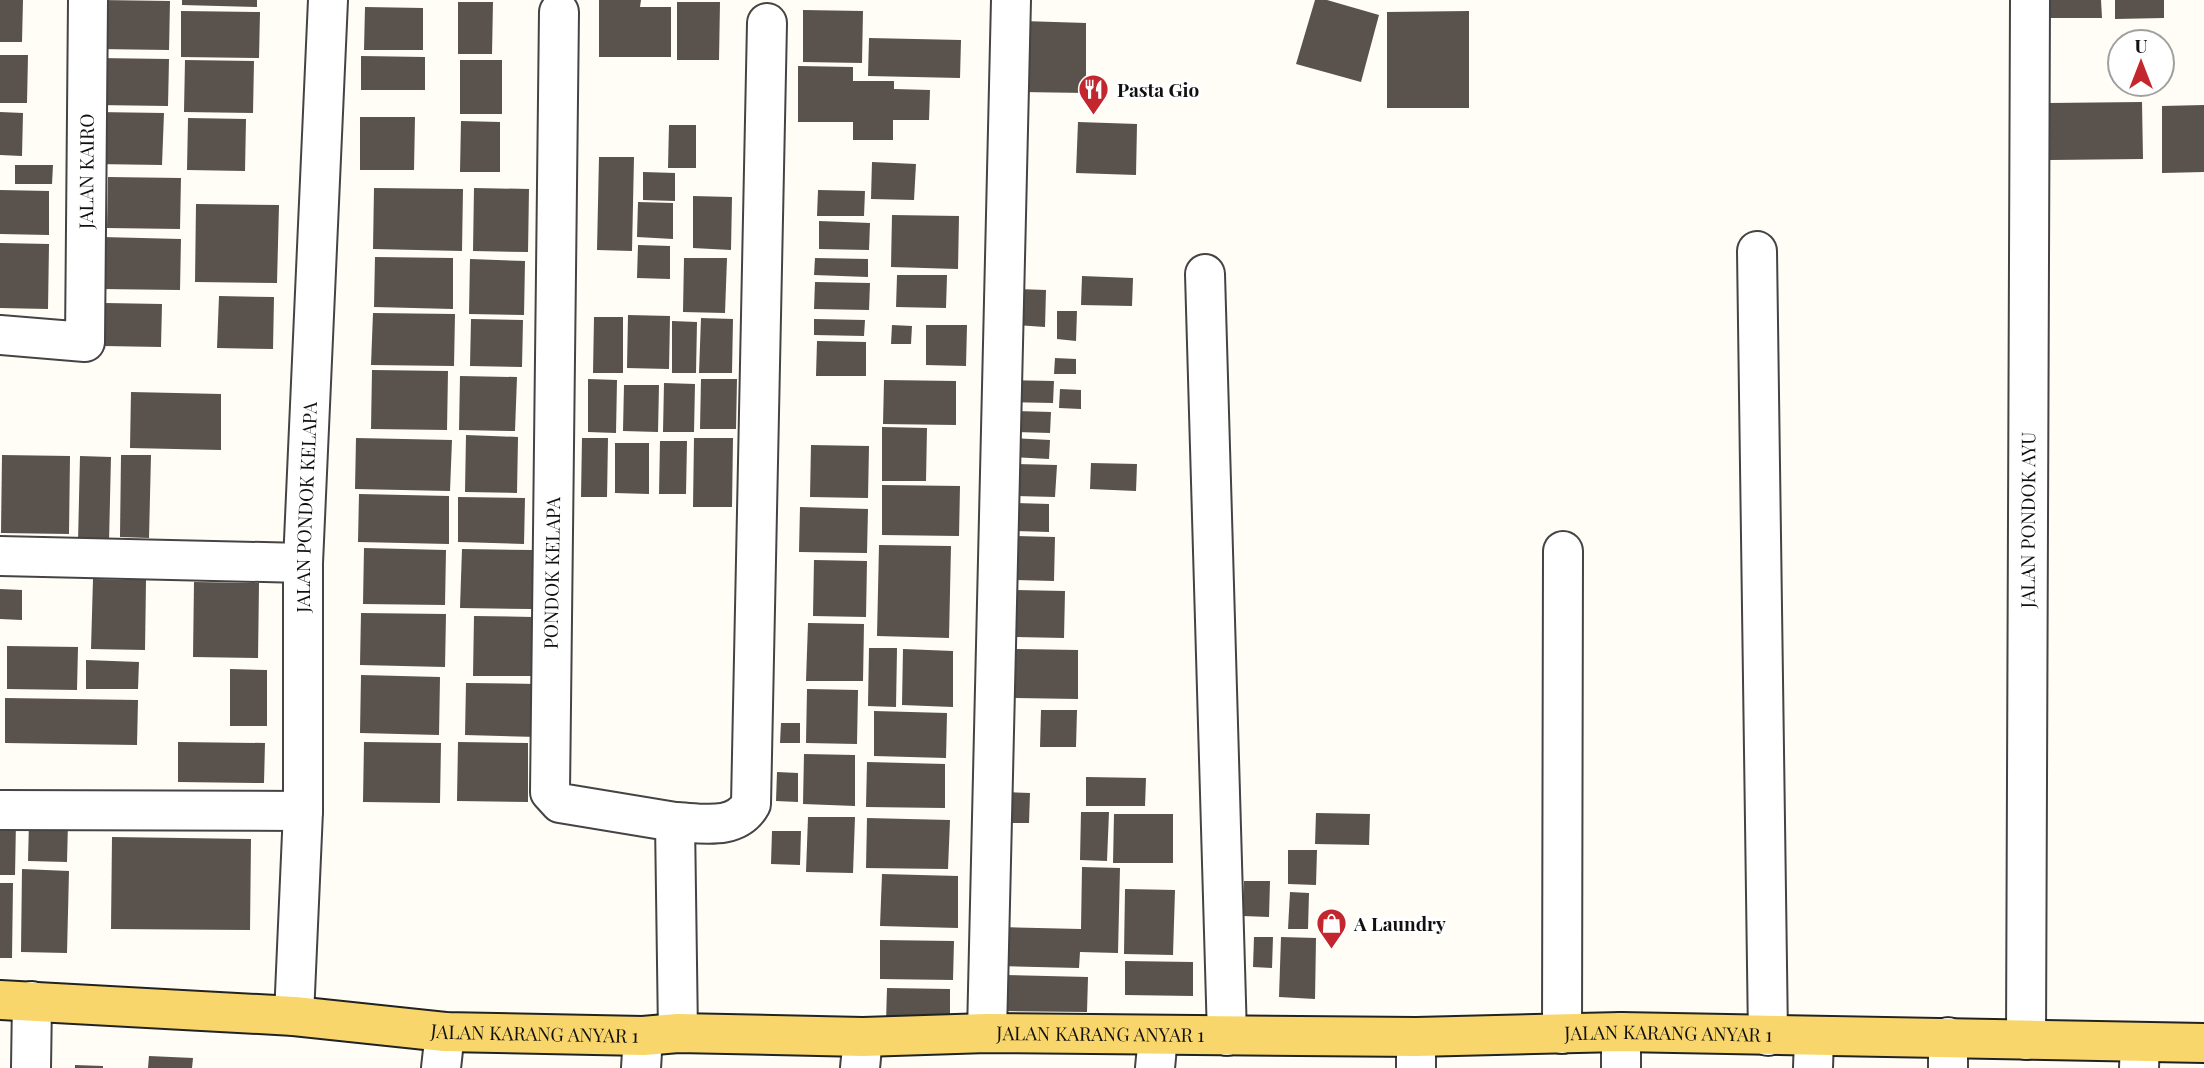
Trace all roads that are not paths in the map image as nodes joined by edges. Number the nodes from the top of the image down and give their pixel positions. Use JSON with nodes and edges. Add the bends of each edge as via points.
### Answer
{"nodes":[{"id":1,"x":88,"y":0,"type":"edge"},
{"id":2,"x":328,"y":0,"type":"edge"},
{"id":3,"x":1011,"y":0,"type":"edge"},
{"id":4,"x":2030,"y":0,"type":"edge"},
{"id":5,"x":559,"y":12,"type":"dead end"},
{"id":6,"x":767,"y":23,"type":"dead end"},
{"id":7,"x":1757,"y":251,"type":"dead end"},
{"id":8,"x":1205,"y":274,"type":"dead end"},
{"id":9,"x":0,"y":335,"type":"edge"},
{"id":10,"x":1563,"y":551,"type":"dead end"},
{"id":11,"x":0,"y":556,"type":"edge"},
{"id":12,"x":303,"y":563,"type":"junction"},
{"id":13,"x":0,"y":810,"type":"edge"},
{"id":14,"x":303,"y":811,"type":"junction"},
{"id":15,"x":675,"y":822,"type":"junction"},
{"id":16,"x":16,"y":1001,"type":"edge"},
{"id":17,"x":294,"y":1016,"type":"junction"},
{"id":18,"x":987,"y":1033,"type":"junction"},
{"id":19,"x":1562,"y":1034,"type":"junction"},
{"id":20,"x":1768,"y":1035,"type":"junction"},
{"id":21,"x":1227,"y":1036,"type":"junction"},
{"id":22,"x":2026,"y":1040,"type":"junction"},
{"id":23,"x":2204,"y":1043,"type":"edge"},
{"id":24,"x":654,"y":1046,"type":"edge"},
{"id":25,"x":443,"y":1050,"type":"edge"},
{"id":26,"x":1621,"y":1050,"type":"edge"},
{"id":27,"x":1157,"y":1052,"type":"edge"},
{"id":28,"x":1814,"y":1052,"type":"edge"},
{"id":29,"x":861,"y":1053,"type":"edge"},
{"id":30,"x":1416,"y":1053,"type":"edge"},
{"id":31,"x":1948,"y":1053,"type":"edge"},
{"id":32,"x":2139,"y":1055,"type":"edge"},
{"id":33,"x":31,"y":1068,"type":"edge"}],
"edges":[{"from":1,"to":9,"type":"street","name":"JALAN KAIRO","via":[[85,342]]},
{"from":2,"to":12,"type":"street","name":"JALAN PONDOK KELAPA"},
{"from":3,"to":18,"type":"street"},
{"from":4,"to":22,"type":"street","name":"JALAN PONDOK AYU"},
{"from":5,"to":15,"type":"street","name":"PONDOK KELAPA","via":[[550,792],[560,803]]},
{"from":6,"to":15,"type":"street","name":"PONDOK KELAPA","via":[[751,804],[745,815],[727,823]]},
{"from":7,"to":20,"type":"street"},
{"from":8,"to":21,"type":"street"},
{"from":10,"to":19,"type":"street"},
{"from":11,"to":12,"type":"street"},
{"from":12,"to":14,"type":"street","name":"JALAN PONDOK KELAPA"},
{"from":13,"to":14,"type":"street"},
{"from":14,"to":17,"type":"street","name":"JALAN PONDOK KELAPA"},
{"from":15,"to":24,"type":"street"},
{"from":16,"to":17,"type":"main road","name":"JALAN KARANG ANYAR 1"},
{"from":16,"to":33,"type":"street"},
{"from":17,"to":25,"type":"main road","name":"JALAN KARANG ANYAR 1"},
{"from":18,"to":27,"type":"main road","name":"JALAN KARANG ANYAR 1"},
{"from":18,"to":29,"type":"main road","name":"JALAN KARANG ANYAR 1"},
{"from":19,"to":26,"type":"main road","name":"JALAN KARANG ANYAR 1"},
{"from":19,"to":30,"type":"main road","name":"JALAN KARANG ANYAR 1"},
{"from":20,"to":26,"type":"main road","name":"JALAN KARANG ANYAR 1"},
{"from":20,"to":28,"type":"main road","name":"JALAN KARANG ANYAR 1"},
{"from":21,"to":27,"type":"main road","name":"JALAN KARANG ANYAR 1"},
{"from":21,"to":30,"type":"main road","name":"JALAN KARANG ANYAR 1"},
{"from":22,"to":31,"type":"main road","name":"JALAN KARANG ANYAR 1"},
{"from":22,"to":32,"type":"main road","name":"JALAN KARANG ANYAR 1"},
{"from":23,"to":32,"type":"main road","name":"JALAN KARANG ANYAR 1"},
{"from":24,"to":25,"type":"main road","name":"JALAN KARANG ANYAR 1"},
{"from":24,"to":29,"type":"main road","name":"JALAN KARANG ANYAR 1"},
{"from":28,"to":31,"type":"main road","name":"JALAN KARANG ANYAR 1"}]}
